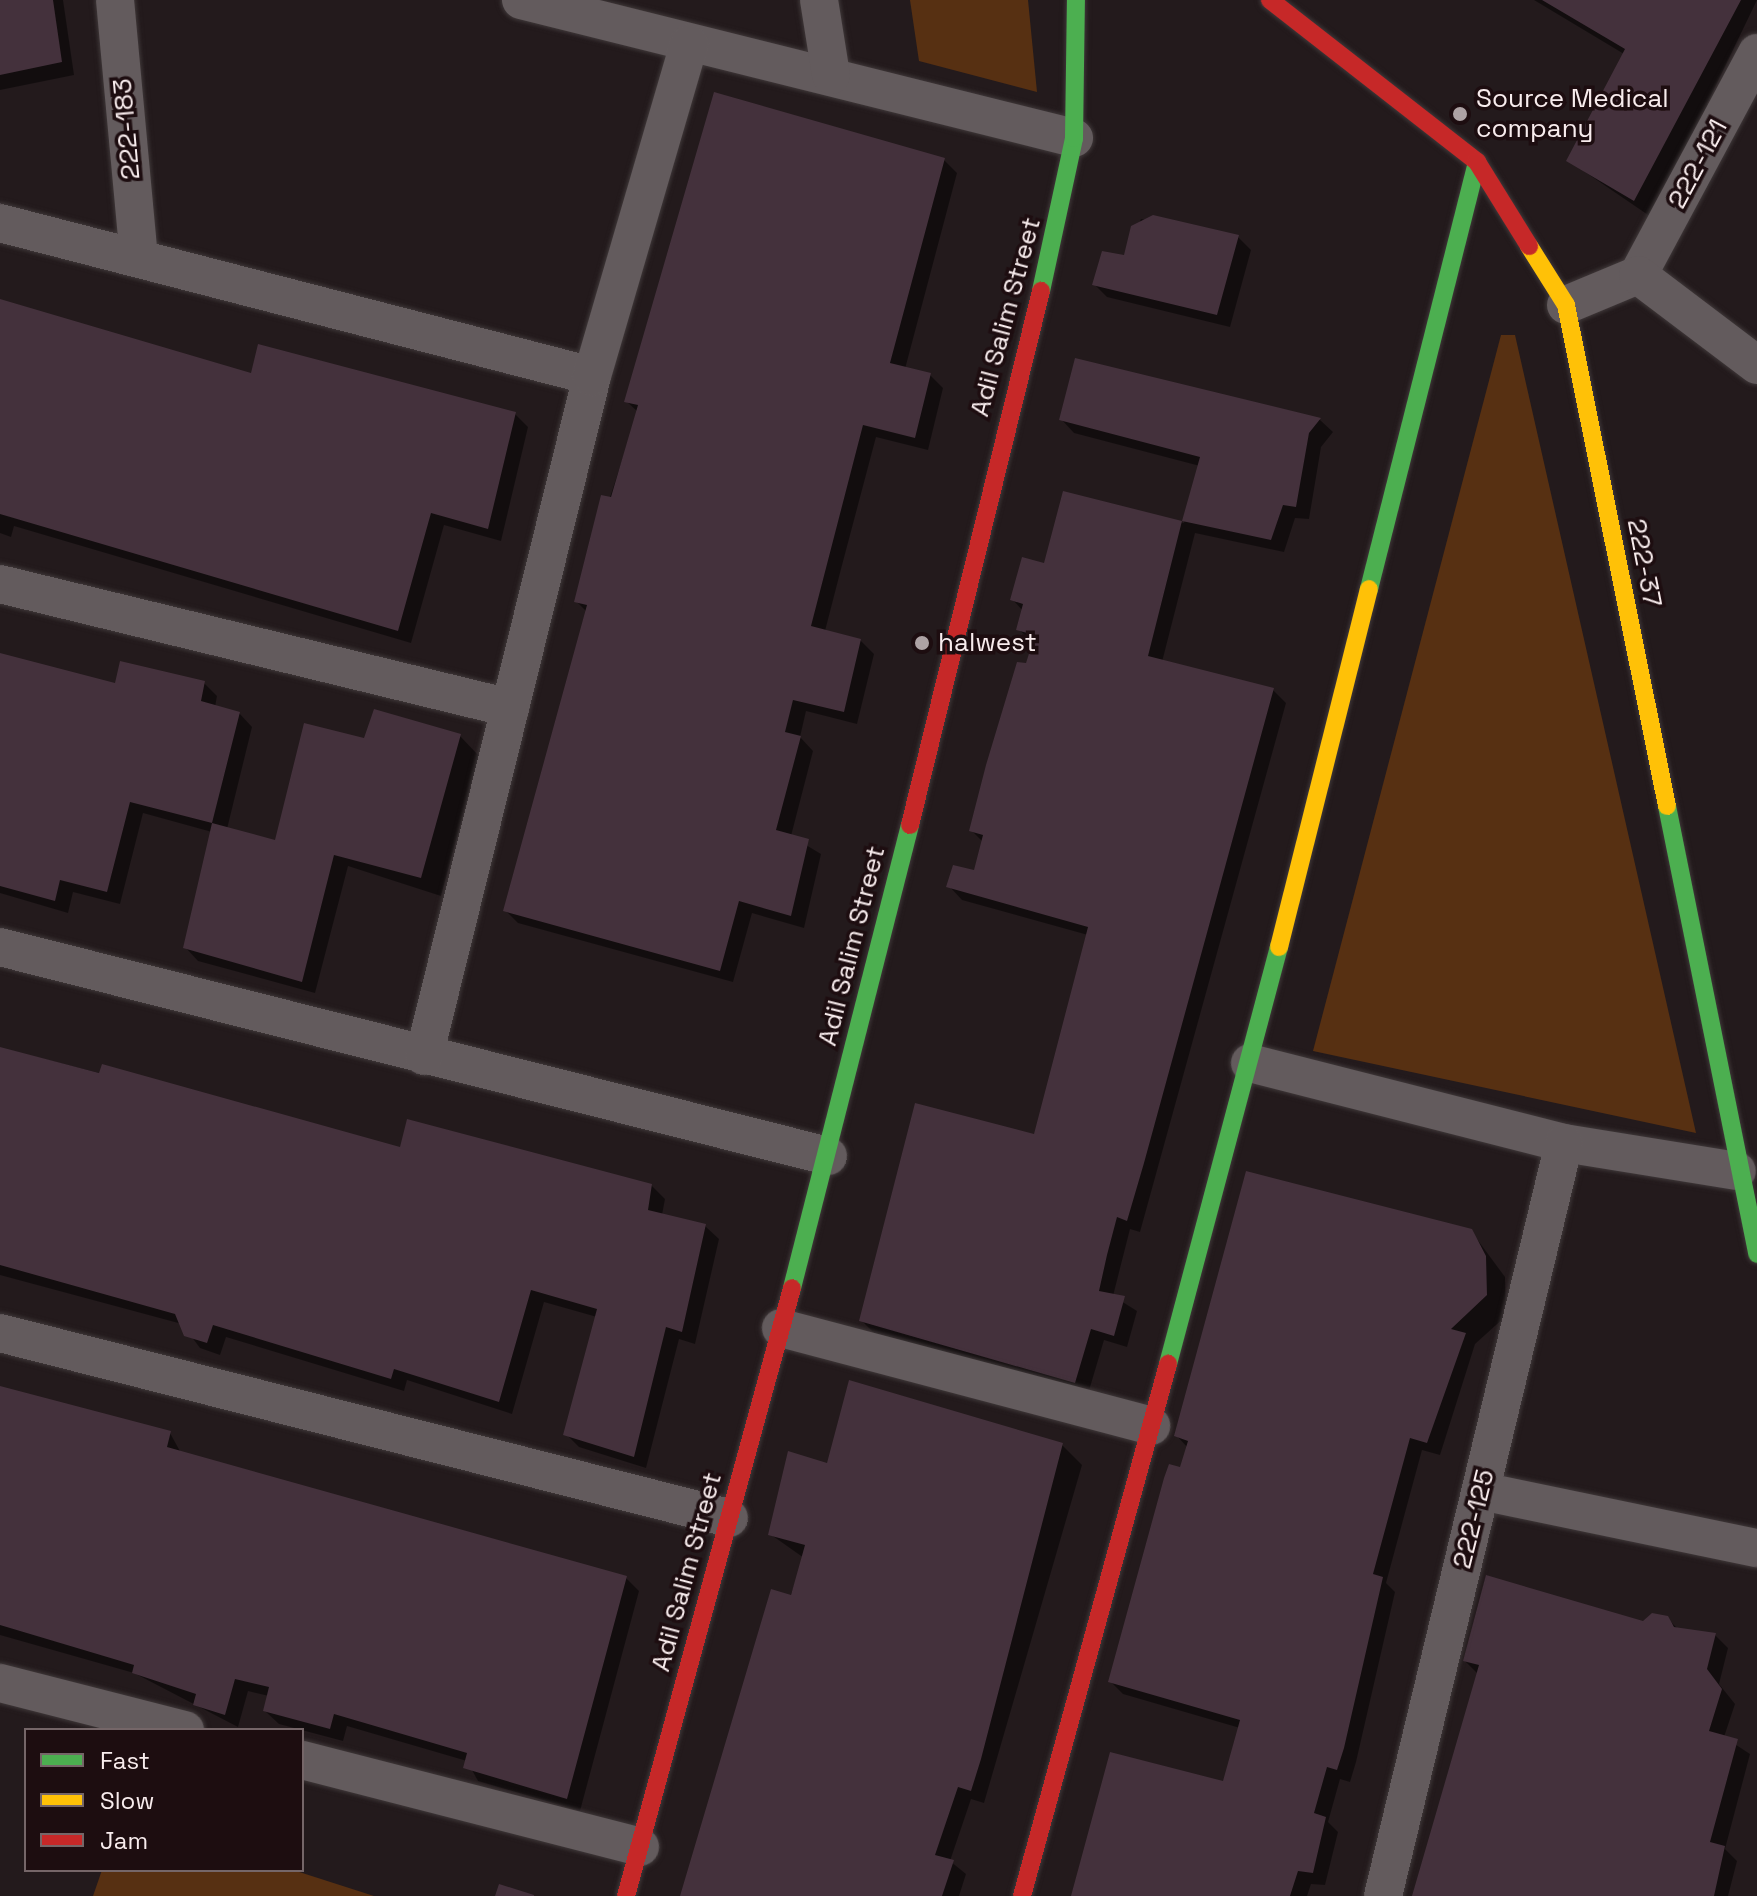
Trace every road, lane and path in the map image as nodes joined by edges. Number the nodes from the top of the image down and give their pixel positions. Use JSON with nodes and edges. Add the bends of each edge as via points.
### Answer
{"nodes":[{"id":1,"x":115,"y":0,"type":"edge"},
{"id":2,"x":521,"y":0,"type":"edge"},
{"id":3,"x":819,"y":0,"type":"edge"},
{"id":4,"x":1076,"y":0,"type":"edge"},
{"id":5,"x":1270,"y":0,"type":"edge"},
{"id":6,"x":689,"y":44,"type":"junction"},
{"id":7,"x":1757,"y":53,"type":"edge"},
{"id":8,"x":831,"y":75,"type":"junction"},
{"id":9,"x":1074,"y":138,"type":"junction"},
{"id":10,"x":1477,"y":162,"type":"junction"},
{"id":11,"x":0,"y":223,"type":"edge"},
{"id":12,"x":139,"y":258,"type":"junction"},
{"id":13,"x":1638,"y":275,"type":"junction"},
{"id":14,"x":1566,"y":305,"type":"junction"},
{"id":15,"x":1757,"y":365,"type":"edge"},
{"id":16,"x":592,"y":376,"type":"junction"},
{"id":17,"x":0,"y":584,"type":"edge"},
{"id":18,"x":510,"y":708,"type":"junction"},
{"id":19,"x":0,"y":947,"type":"edge"},
{"id":20,"x":424,"y":1056,"type":"junction"},
{"id":21,"x":1250,"y":1063,"type":"junction"},
{"id":22,"x":1564,"y":1143,"type":"junction"},
{"id":23,"x":828,"y":1156,"type":"junction"},
{"id":24,"x":1737,"y":1171,"type":"junction"},
{"id":25,"x":1757,"y":1254,"type":"edge"},
{"id":26,"x":781,"y":1328,"type":"junction"},
{"id":27,"x":0,"y":1333,"type":"edge"},
{"id":28,"x":1151,"y":1426,"type":"junction"},
{"id":29,"x":1481,"y":1491,"type":"junction"},
{"id":30,"x":729,"y":1518,"type":"junction"},
{"id":31,"x":1757,"y":1548,"type":"edge"},
{"id":32,"x":0,"y":1683,"type":"edge"},
{"id":33,"x":177,"y":1728,"type":"edge"},
{"id":34,"x":304,"y":1761,"type":"edge"},
{"id":35,"x":640,"y":1847,"type":"junction"},
{"id":36,"x":626,"y":1896,"type":"edge"},
{"id":37,"x":1022,"y":1896,"type":"edge"},
{"id":38,"x":1383,"y":1896,"type":"edge"}],
"edges":[{"from":1,"to":12,"type":"street","name":"222-183"},
{"from":2,"to":6,"type":"street"},
{"from":3,"to":8,"type":"street"},
{"from":4,"to":9,"type":"street","name":"Adil Salim Street"},
{"from":5,"to":10,"type":"street","name":"222-37"},
{"from":6,"to":8,"type":"street"},
{"from":6,"to":16,"type":"street"},
{"from":7,"to":13,"type":"street","name":"222-121"},
{"from":8,"to":9,"type":"street"},
{"from":9,"to":23,"type":"street","name":"Adil Salim Street"},
{"from":10,"to":14,"type":"street","name":"222-37"},
{"from":10,"to":21,"type":"street"},
{"from":11,"to":12,"type":"street"},
{"from":12,"to":16,"type":"street"},
{"from":13,"to":14,"type":"street"},
{"from":13,"to":15,"type":"street"},
{"from":14,"to":24,"type":"street","name":"222-37"},
{"from":16,"to":18,"type":"street"},
{"from":17,"to":18,"type":"street"},
{"from":18,"to":20,"type":"street"},
{"from":19,"to":20,"type":"street"},
{"from":20,"to":23,"type":"street"},
{"from":21,"to":22,"type":"street"},
{"from":21,"to":28,"type":"street"},
{"from":22,"to":24,"type":"street"},
{"from":22,"to":29,"type":"street","name":"222-125"},
{"from":23,"to":26,"type":"street","name":"Adil Salim Street"},
{"from":24,"to":25,"type":"street","name":"222-37"},
{"from":26,"to":28,"type":"street"},
{"from":26,"to":30,"type":"street","name":"Adil Salim Street"},
{"from":27,"to":30,"type":"street"},
{"from":28,"to":37,"type":"street"},
{"from":29,"to":31,"type":"street"},
{"from":29,"to":38,"type":"street","name":"222-125"},
{"from":30,"to":35,"type":"street","name":"Adil Salim Street"},
{"from":32,"to":33,"type":"street"},
{"from":34,"to":35,"type":"street"},
{"from":35,"to":36,"type":"street","name":"Adil Salim Street"}]}
